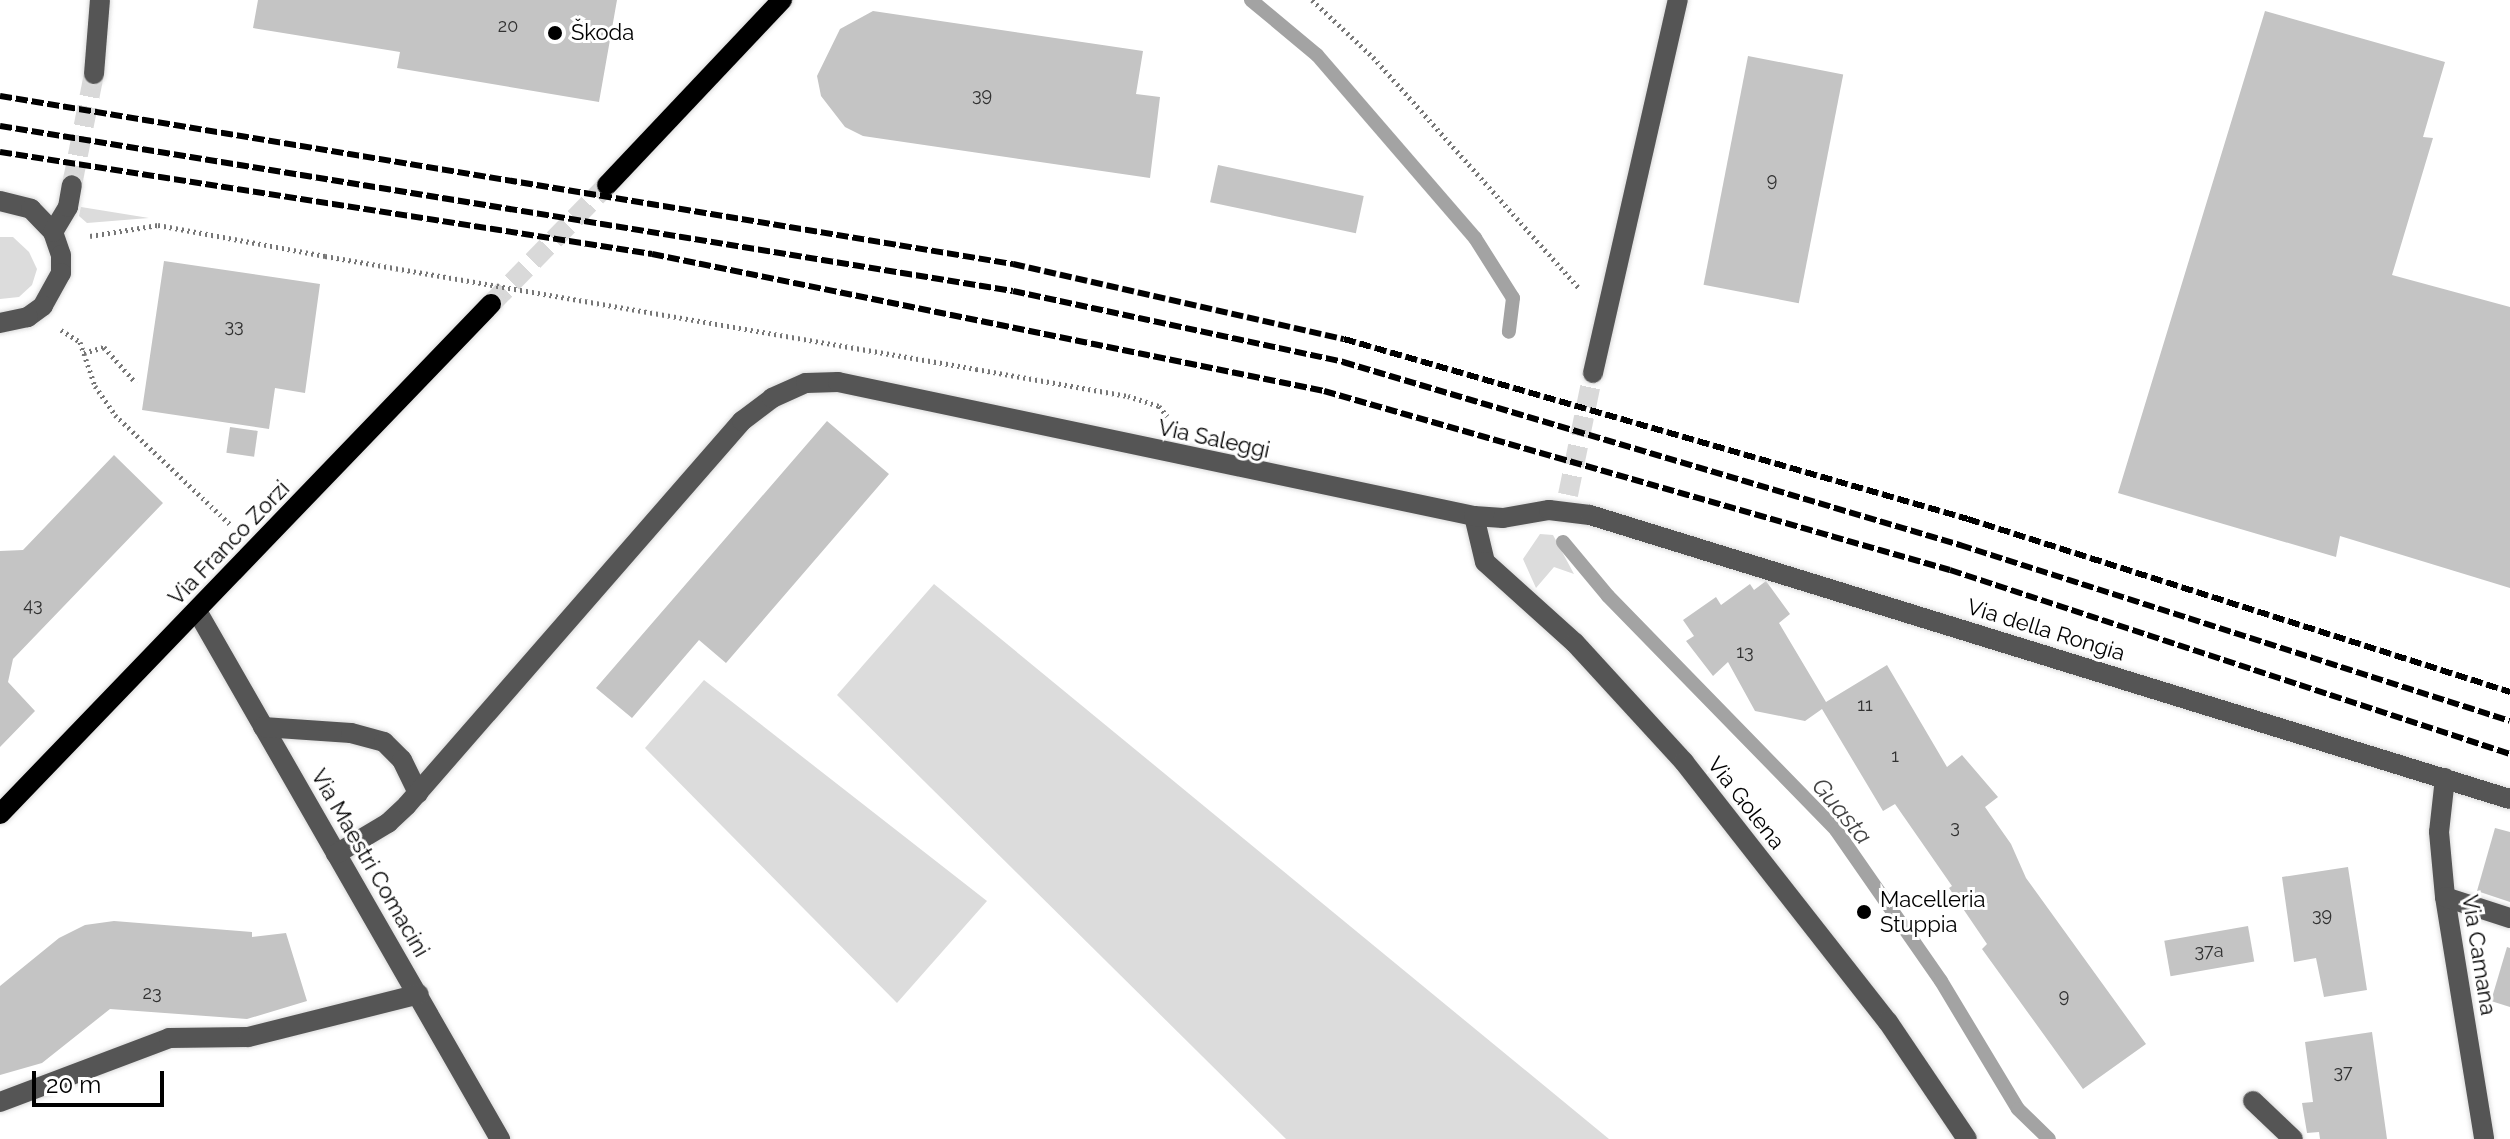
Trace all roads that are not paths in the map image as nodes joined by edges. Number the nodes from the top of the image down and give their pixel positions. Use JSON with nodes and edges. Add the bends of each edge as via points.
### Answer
{"nodes":[{"id":1,"x":100,"y":0,"type":"edge"},
{"id":2,"x":782,"y":0,"type":"edge"},
{"id":3,"x":1678,"y":0,"type":"edge"},
{"id":4,"x":94,"y":74,"type":"tunnel mouth"},
{"id":5,"x":72,"y":185,"type":"tunnel mouth"},
{"id":6,"x":607,"y":185,"type":"tunnel mouth"},
{"id":7,"x":0,"y":201,"type":"edge"},
{"id":8,"x":53,"y":232,"type":"junction"},
{"id":9,"x":491,"y":304,"type":"tunnel mouth"},
{"id":10,"x":0,"y":323,"type":"edge"},
{"id":11,"x":1593,"y":373,"type":"tunnel mouth"},
{"id":12,"x":1567,"y":503,"type":"joint"},
{"id":13,"x":1474,"y":516,"type":"junction"},
{"id":14,"x":197,"y":611,"type":"junction"},
{"id":15,"x":263,"y":727,"type":"junction"},
{"id":16,"x":2445,"y":778,"type":"junction"},
{"id":17,"x":418,"y":793,"type":"junction"},
{"id":18,"x":2510,"y":799,"type":"edge"},
{"id":19,"x":0,"y":814,"type":"edge"},
{"id":20,"x":336,"y":854,"type":"junction"},
{"id":21,"x":2445,"y":897,"type":"junction"},
{"id":22,"x":2510,"y":918,"type":"edge"},
{"id":23,"x":419,"y":994,"type":"junction"},
{"id":24,"x":2253,"y":1101,"type":"dead end"},
{"id":25,"x":0,"y":1102,"type":"edge"},
{"id":26,"x":492,"y":1137,"type":"edge"},
{"id":27,"x":2489,"y":1137,"type":"edge"},
{"id":28,"x":1967,"y":1139,"type":"edge"},
{"id":29,"x":2293,"y":1139,"type":"edge"}],
"edges":[{"from":1,"to":4,"type":"street"},
{"from":2,"to":6,"type":"main road"},
{"from":3,"to":11,"type":"street"},
{"from":5,"to":8,"type":"street","via":[[68,207]]},
{"from":7,"to":8,"type":"street","via":[[31,209]]},
{"from":8,"to":10,"type":"street","via":[[61,273],[40,309]]},
{"from":9,"to":14,"type":"main road","name":"Via Franco Zorzi"},
{"from":12,"to":13,"type":"street","name":"Via Saleggi"},
{"from":12,"to":16,"type":"street","name":"Via della Rongia"},
{"from":13,"to":17,"type":"street","name":"Via Saleggi","via":[[838,382],[806,383],[772,398],[742,421]]},
{"from":13,"to":28,"type":"street","name":"Via Golena","via":[[1485,562],[1575,643],[1684,762],[1888,1022]]},
{"from":14,"to":15,"type":"street","name":"Via Maestri Comacini"},
{"from":14,"to":19,"type":"main road","name":"Via Franco Zorzi"},
{"from":15,"to":17,"type":"street","via":[[351,733],[384,742],[402,760]]},
{"from":15,"to":20,"type":"street","name":"Via Maestri Comacini"},
{"from":16,"to":18,"type":"street","name":"Via della Rongia"},
{"from":16,"to":21,"type":"street","name":"Via Camana","via":[[2439,832]]},
{"from":17,"to":20,"type":"street","name":"Via Saleggi","via":[[388,823]]},
{"from":20,"to":23,"type":"street","name":"Via Maestri Comacini"},
{"from":21,"to":22,"type":"street"},
{"from":21,"to":27,"type":"street","name":"Via Camana"},
{"from":23,"to":25,"type":"street","via":[[248,1037],[169,1038]]},
{"from":23,"to":26,"type":"street","name":"Via Maestri Comacini"},
{"from":24,"to":29,"type":"street"}]}
